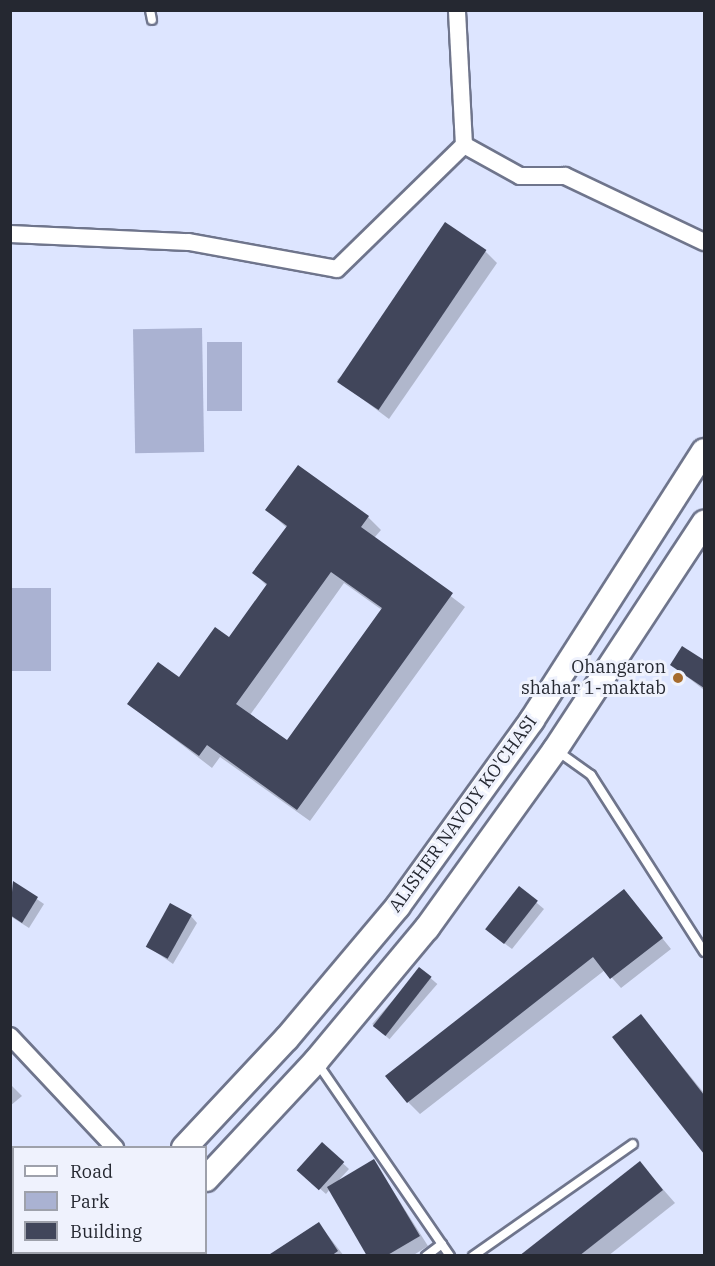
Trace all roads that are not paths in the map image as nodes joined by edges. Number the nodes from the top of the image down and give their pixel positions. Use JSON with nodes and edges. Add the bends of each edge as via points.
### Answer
{"nodes":[{"id":1,"x":150,"y":10,"type":"edge"},
{"id":2,"x":457,"y":10,"type":"edge"},
{"id":3,"x":152,"y":21,"type":"dead end"},
{"id":4,"x":464,"y":145,"type":"junction"},
{"id":5,"x":10,"y":234,"type":"edge"},
{"id":6,"x":705,"y":242,"type":"edge"},
{"id":7,"x":705,"y":451,"type":"edge"},
{"id":8,"x":673,"y":503,"type":"junction"},
{"id":9,"x":704,"y":523,"type":"edge"},
{"id":10,"x":555,"y":750,"type":"junction"},
{"id":11,"x":398,"y":906,"type":"junction"},
{"id":12,"x":427,"y":928,"type":"junction"},
{"id":13,"x":705,"y":952,"type":"edge"},
{"id":14,"x":10,"y":1036,"type":"edge"},
{"id":15,"x":316,"y":1061,"type":"junction"},
{"id":16,"x":633,"y":1144,"type":"dead end"},
{"id":17,"x":113,"y":1146,"type":"edge"},
{"id":18,"x":186,"y":1146,"type":"edge"},
{"id":19,"x":207,"y":1178,"type":"edge"},
{"id":20,"x":442,"y":1244,"type":"junction"},
{"id":21,"x":426,"y":1256,"type":"edge"},
{"id":22,"x":450,"y":1256,"type":"edge"},
{"id":23,"x":473,"y":1256,"type":"edge"}],
"edges":[{"from":1,"to":3,"type":"lane"},
{"from":2,"to":4,"type":"street"},
{"from":4,"to":5,"type":"street","via":[[337,269],[189,242]]},
{"from":4,"to":6,"type":"street","via":[[520,176],[565,176]]},
{"from":7,"to":8,"type":"main road","name":"ALISHER NAVOIY KO'CHASI"},
{"from":8,"to":9,"type":"main road"},
{"from":8,"to":11,"type":"main road","name":"ALISHER NAVOIY KO'CHASI","via":[[531,720]]},
{"from":9,"to":10,"type":"main road","name":"ALISHER NAVOIY KO'CHASI"},
{"from":10,"to":12,"type":"main road","name":"ALISHER NAVOIY KO'CHASI"},
{"from":10,"to":13,"type":"lane","via":[[591,774]]},
{"from":11,"to":12,"type":"main road"},
{"from":11,"to":18,"type":"main road","name":"ALISHER NAVOIY KO'CHASI","via":[[287,1038]]},
{"from":12,"to":15,"type":"main road","name":"ALISHER NAVOIY KO'CHASI"},
{"from":14,"to":17,"type":"street"},
{"from":15,"to":19,"type":"main road","name":"ALISHER NAVOIY KO'CHASI"},
{"from":15,"to":20,"type":"lane"},
{"from":16,"to":23,"type":"lane"},
{"from":20,"to":21,"type":"lane"},
{"from":20,"to":22,"type":"lane"}]}
